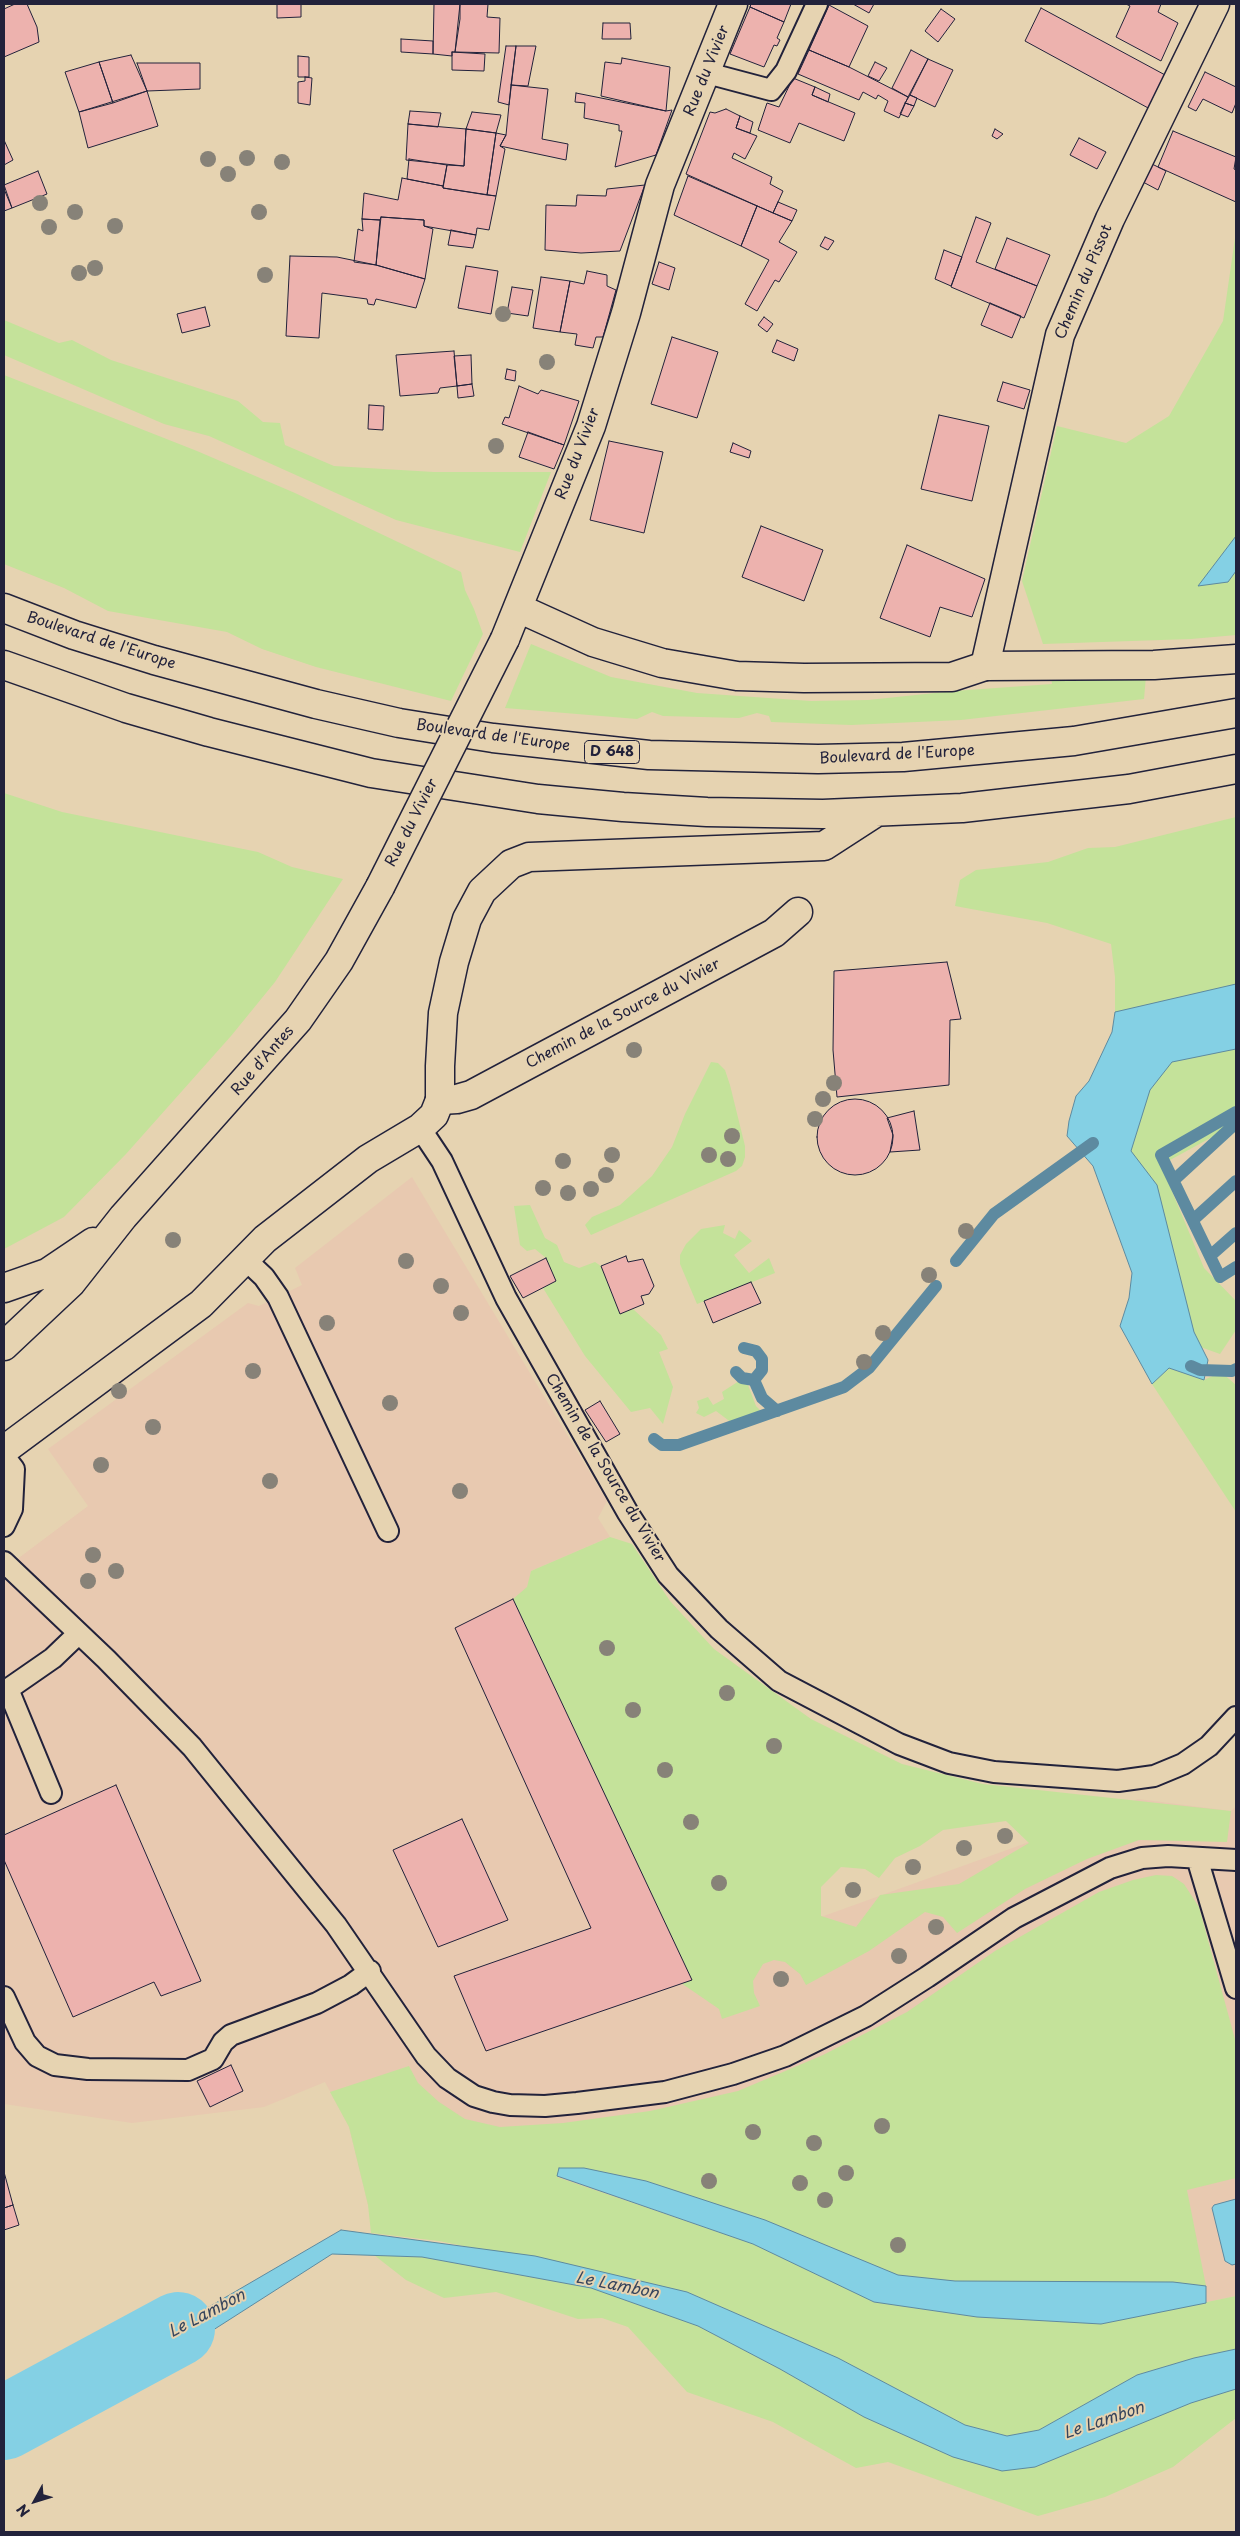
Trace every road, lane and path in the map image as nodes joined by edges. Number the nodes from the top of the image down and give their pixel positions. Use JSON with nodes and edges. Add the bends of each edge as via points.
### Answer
{"nodes":[{"id":1,"x":733,"y":4,"type":"edge"},
{"id":2,"x":817,"y":4,"type":"edge"},
{"id":3,"x":1214,"y":4,"type":"edge"},
{"id":4,"x":707,"y":73,"type":"junction"},
{"id":5,"x":4,"y":608,"type":"edge"},
{"id":6,"x":518,"y":608,"type":"junction"},
{"id":7,"x":1236,"y":659,"type":"edge"},
{"id":8,"x":4,"y":665,"type":"edge"},
{"id":9,"x":985,"y":666,"type":"junction"},
{"id":10,"x":1236,"y":712,"type":"edge"},
{"id":11,"x":1236,"y":769,"type":"edge"},
{"id":12,"x":876,"y":813,"type":"junction"},
{"id":13,"x":380,"y":887,"type":"joint"},
{"id":14,"x":798,"y":912,"type":"dead end"},
{"id":15,"x":440,"y":1100,"type":"junction"},
{"id":16,"x":420,"y":1128,"type":"junction"},
{"id":17,"x":123,"y":1217,"type":"junction"},
{"id":18,"x":246,"y":1260,"type":"junction"},
{"id":19,"x":4,"y":1288,"type":"edge"},
{"id":20,"x":4,"y":1346,"type":"edge"},
{"id":21,"x":4,"y":1450,"type":"edge"},
{"id":22,"x":4,"y":1456,"type":"edge"},
{"id":23,"x":4,"y":1526,"type":"edge"},
{"id":24,"x":388,"y":1531,"type":"dead end"},
{"id":25,"x":4,"y":1562,"type":"edge"},
{"id":26,"x":78,"y":1634,"type":"junction"},
{"id":27,"x":6,"y":1691,"type":"edge"},
{"id":28,"x":1236,"y":1717,"type":"edge"},
{"id":29,"x":51,"y":1793,"type":"dead end"},
{"id":30,"x":1197,"y":1858,"type":"junction"},
{"id":31,"x":1236,"y":1860,"type":"edge"},
{"id":32,"x":370,"y":1971,"type":"junction"},
{"id":33,"x":1236,"y":1988,"type":"edge"},
{"id":34,"x":4,"y":1997,"type":"edge"}],
"edges":[{"from":1,"to":4,"type":"main road","name":"Rue du Vivier"},
{"from":2,"to":4,"type":"lane","via":[[786,71],[771,90]]},
{"from":3,"to":9,"type":"main road","name":"Chemin du Pissot","via":[[1110,219],[1060,335]]},
{"from":4,"to":6,"type":"main road","name":"Rue du Vivier","via":[[660,186],[591,426]]},
{"from":5,"to":10,"type":"main road","name":"Boulevard de l'Europe","number":"D 648","via":[[74,635],[154,660],[399,723],[493,738],[649,755],[903,758],[1074,741]]},
{"from":6,"to":9,"type":"main road","via":[[593,642],[653,660],[738,676],[952,677]]},
{"from":6,"to":13,"type":"main road","name":"Rue du Vivier","bridge":true},
{"from":7,"to":9,"type":"main road","via":[[1154,665]]},
{"from":8,"to":12,"type":"main road","via":[[126,708],[209,732],[371,773],[465,789],[538,799],[707,812]]},
{"from":11,"to":12,"type":"main road","via":[[1129,789],[1046,800]]},
{"from":12,"to":15,"type":"main road","via":[[824,846],[529,856],[511,864],[482,891],[468,918],[454,962],[444,1013]]},
{"from":13,"to":17,"type":"main road","name":"Rue d'Antes","via":[[339,961],[298,1020]]},
{"from":14,"to":15,"type":"main road","name":"Chemin de la Source du Vivier","via":[[774,933],[471,1095]]},
{"from":15,"to":16,"type":"main road","via":[[434,1115]]},
{"from":16,"to":18,"type":"main road","via":[[368,1160],[265,1238]]},
{"from":16,"to":28,"type":"lane","name":"Chemin de la Source du Vivier","via":[[442,1161],[506,1298],[628,1513],[668,1575],[720,1629],[779,1681],[899,1744],[949,1764],[1003,1773],[1118,1781],[1154,1776],[1183,1764]]},
{"from":17,"to":19,"type":"main road","name":"Rue d'Antes","via":[[76,1255],[47,1273]]},
{"from":17,"to":20,"type":"main road","name":"Rue d'Antes","via":[[71,1283]]},
{"from":18,"to":21,"type":"main road","via":[[201,1304]]},
{"from":18,"to":24,"type":"lane","via":[[278,1297]]},
{"from":22,"to":23,"type":"lane","via":[[14,1469],[12,1509]]},
{"from":25,"to":26,"type":"lane"},
{"from":26,"to":27,"type":"lane","via":[[53,1658]]},
{"from":26,"to":32,"type":"lane","via":[[192,1747]]},
{"from":27,"to":29,"type":"lane"},
{"from":30,"to":31,"type":"lane"},
{"from":30,"to":32,"type":"lane","via":[[1142,1858],[1110,1868],[1014,1918],[896,1997],[820,2039],[751,2068],[665,2092],[545,2106],[510,2105],[474,2096],[446,2078],[426,2056]]},
{"from":30,"to":33,"type":"lane"},
{"from":32,"to":34,"type":"lane","via":[[317,2003],[231,2035],[213,2059],[188,2070],[88,2069],[55,2065],[37,2056],[25,2042]]}]}
